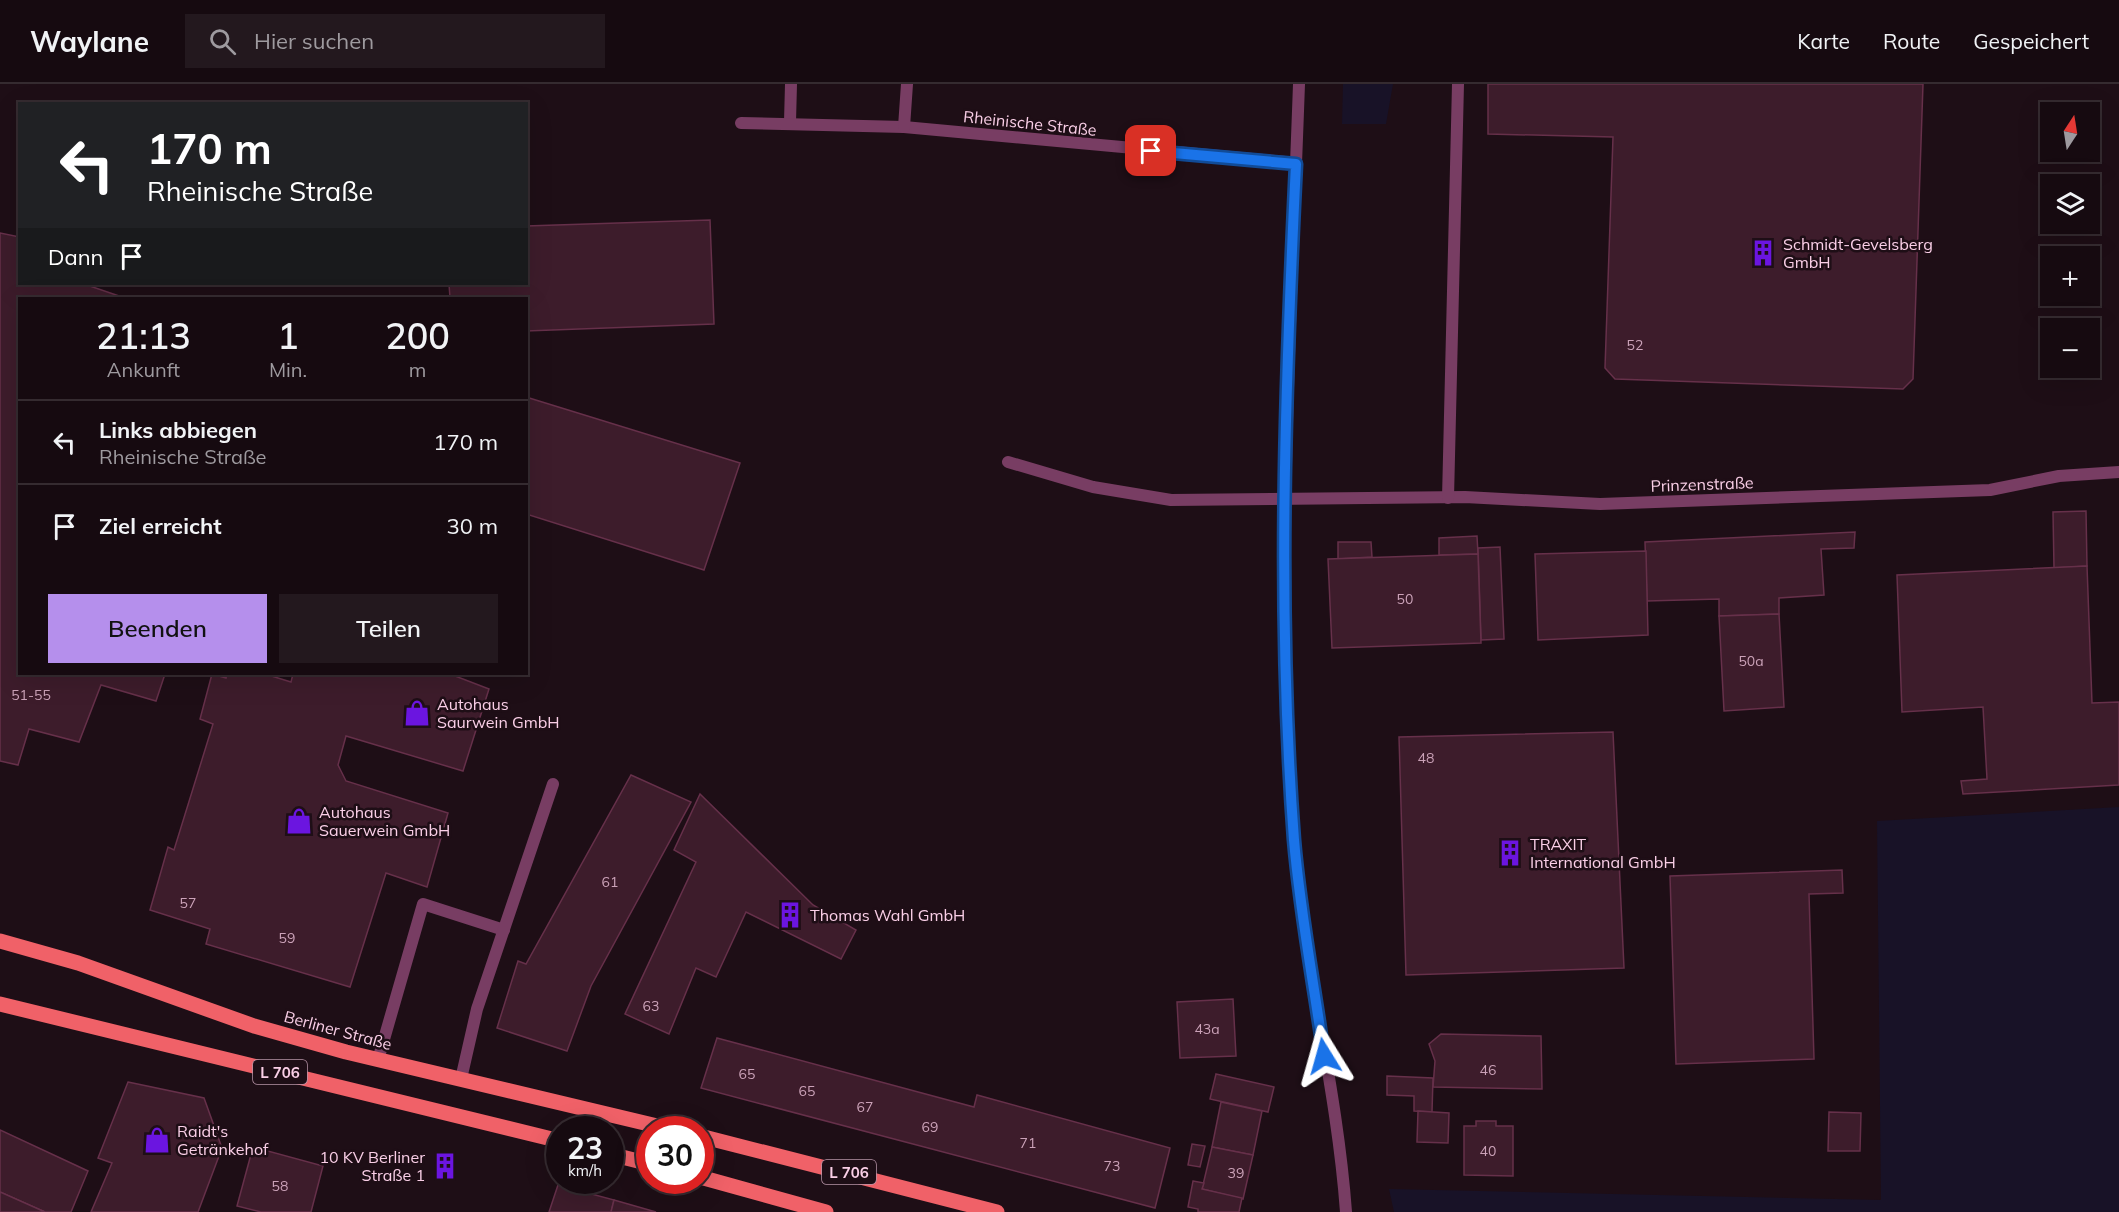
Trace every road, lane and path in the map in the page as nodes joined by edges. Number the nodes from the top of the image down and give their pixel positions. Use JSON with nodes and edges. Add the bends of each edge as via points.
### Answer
{"nodes":[{"id":1,"x":791,"y":84,"type":"edge"},
{"id":2,"x":907,"y":84,"type":"edge"},
{"id":3,"x":1299,"y":84,"type":"edge"},
{"id":4,"x":1458,"y":84,"type":"edge"},
{"id":5,"x":790,"y":122,"type":"junction"},
{"id":6,"x":741,"y":123,"type":"dead end"},
{"id":7,"x":904,"y":127,"type":"junction"},
{"id":8,"x":1296,"y":164,"type":"junction"},
{"id":9,"x":1008,"y":462,"type":"dead end"},
{"id":10,"x":2119,"y":472,"type":"edge"},
{"id":11,"x":1284,"y":498,"type":"junction"},
{"id":12,"x":1448,"y":498,"type":"junction"},
{"id":13,"x":553,"y":784,"type":"dead end"},
{"id":14,"x":504,"y":930,"type":"junction"},
{"id":15,"x":0,"y":941,"type":"edge"},
{"id":16,"x":0,"y":1004,"type":"edge"},
{"id":17,"x":378,"y":1060,"type":"junction"},
{"id":18,"x":461,"y":1079,"type":"junction"},
{"id":19,"x":636,"y":1121,"type":"edge"},
{"id":20,"x":546,"y":1138,"type":"edge"},
{"id":21,"x":714,"y":1140,"type":"edge"},
{"id":22,"x":714,"y":1181,"type":"edge"},
{"id":23,"x":826,"y":1212,"type":"edge"},
{"id":24,"x":998,"y":1212,"type":"edge"},
{"id":25,"x":1346,"y":1212,"type":"edge"}],
"edges":[{"from":1,"to":5,"type":"street"},
{"from":2,"to":7,"type":"street"},
{"from":3,"to":8,"type":"street"},
{"from":4,"to":12,"type":"street"},
{"from":5,"to":6,"type":"street","name":"Rheinische Straße"},
{"from":5,"to":7,"type":"street","name":"Rheinische Straße"},
{"from":7,"to":8,"type":"street","name":"Rheinische Straße"},
{"from":8,"to":11,"type":"street"},
{"from":9,"to":11,"type":"street","name":"Prinzenstraße","via":[[1093,487],[1171,500]]},
{"from":10,"to":12,"type":"street","name":"Prinzenstraße","via":[[2059,476],[1990,490],[1890,495],[1600,504]]},
{"from":11,"to":12,"type":"street","name":"Prinzenstraße"},
{"from":11,"to":25,"type":"street","via":[[1285,684],[1294,842]]},
{"from":13,"to":14,"type":"street"},
{"from":14,"to":17,"type":"street","via":[[423,904]]},
{"from":14,"to":18,"type":"street","via":[[477,1009]]},
{"from":15,"to":17,"type":"main road","name":"Berliner Straße","number":"L 706","via":[[78,963],[254,1026]]},
{"from":16,"to":20,"type":"main road","number":"L 706"},
{"from":17,"to":18,"type":"main road","name":"Berliner Straße","number":"L 706"},
{"from":18,"to":19,"type":"main road","name":"Berliner Straße","number":"L 706"},
{"from":21,"to":24,"type":"main road","number":"L 706"},
{"from":22,"to":23,"type":"main road"}]}
